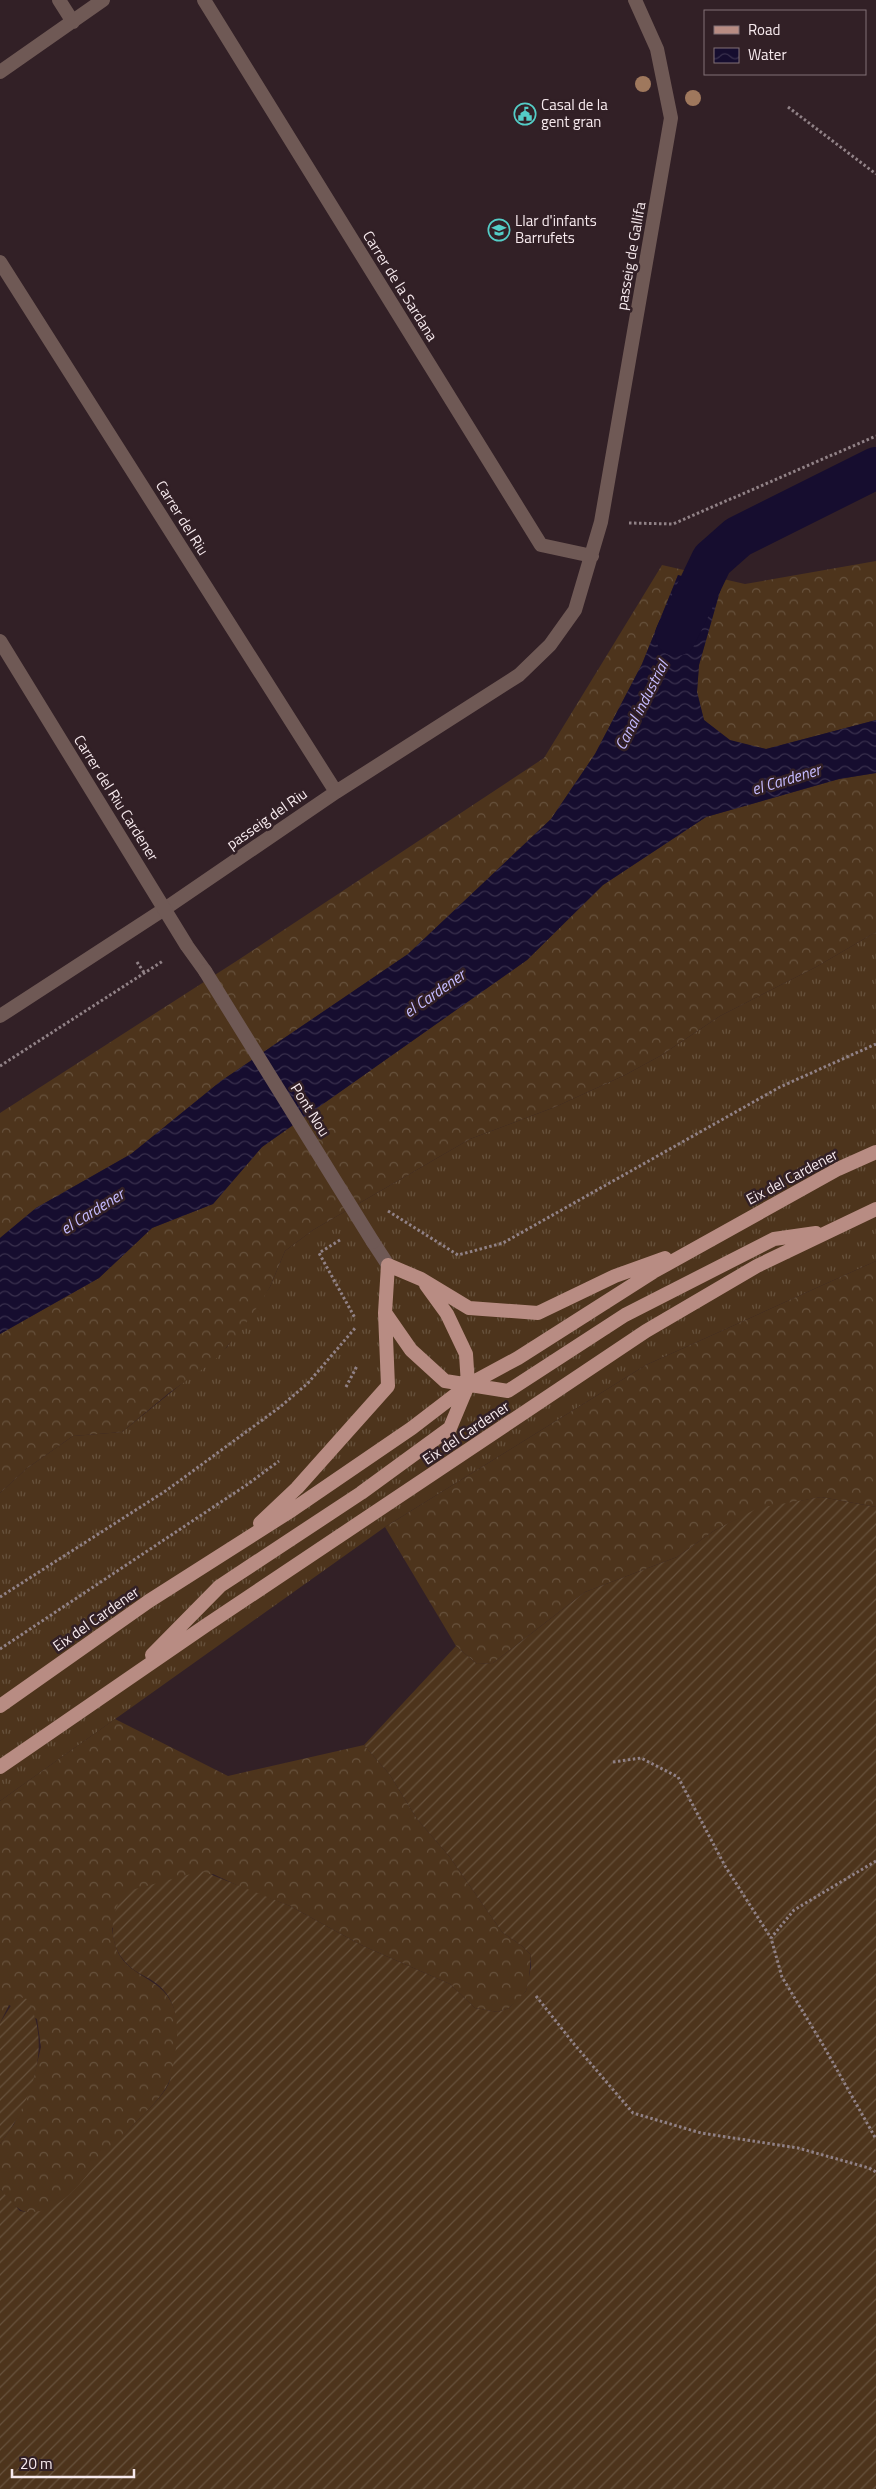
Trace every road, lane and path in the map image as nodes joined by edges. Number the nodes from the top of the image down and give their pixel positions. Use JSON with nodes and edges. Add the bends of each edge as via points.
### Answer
{"nodes":[{"id":1,"x":59,"y":0,"type":"edge"},
{"id":2,"x":103,"y":0,"type":"edge"},
{"id":3,"x":204,"y":0,"type":"edge"},
{"id":4,"x":635,"y":0,"type":"edge"},
{"id":5,"x":73,"y":22,"type":"junction"},
{"id":6,"x":0,"y":72,"type":"edge"},
{"id":7,"x":788,"y":107,"type":"dead end"},
{"id":8,"x":876,"y":174,"type":"edge"},
{"id":9,"x":0,"y":262,"type":"edge"},
{"id":10,"x":876,"y":436,"type":"edge"},
{"id":11,"x":601,"y":522,"type":"junction"},
{"id":12,"x":592,"y":556,"type":"junction"},
{"id":13,"x":0,"y":641,"type":"edge"},
{"id":14,"x":336,"y":792,"type":"junction"},
{"id":15,"x":166,"y":908,"type":"junction"},
{"id":16,"x":164,"y":960,"type":"dead end"},
{"id":17,"x":205,"y":971,"type":"joint"},
{"id":18,"x":0,"y":1016,"type":"edge"},
{"id":19,"x":876,"y":1044,"type":"edge"},
{"id":20,"x":0,"y":1066,"type":"edge"},
{"id":21,"x":876,"y":1152,"type":"edge"},
{"id":22,"x":876,"y":1209,"type":"edge"},
{"id":23,"x":381,"y":1215,"type":"dead end"},
{"id":24,"x":831,"y":1230,"type":"junction"},
{"id":25,"x":342,"y":1239,"type":"dead end"},
{"id":26,"x":698,"y":1246,"type":"junction"},
{"id":27,"x":388,"y":1265,"type":"junction"},
{"id":28,"x":421,"y":1279,"type":"junction"},
{"id":29,"x":385,"y":1313,"type":"junction"},
{"id":30,"x":359,"y":1323,"type":"junction"},
{"id":31,"x":358,"y":1332,"type":"dead end"},
{"id":32,"x":357,"y":1358,"type":"dead end"},
{"id":33,"x":468,"y":1385,"type":"junction"},
{"id":34,"x":343,"y":1394,"type":"dead end"},
{"id":35,"x":284,"y":1457,"type":"dead end"},
{"id":36,"x":238,"y":1544,"type":"junction"},
{"id":37,"x":0,"y":1597,"type":"edge"},
{"id":38,"x":0,"y":1649,"type":"edge"},
{"id":39,"x":129,"y":1678,"type":"junction"},
{"id":40,"x":0,"y":1706,"type":"edge"},
{"id":41,"x":613,"y":1762,"type":"dead end"},
{"id":42,"x":0,"y":1767,"type":"edge"},
{"id":43,"x":876,"y":1861,"type":"edge"},
{"id":44,"x":771,"y":1938,"type":"junction"},
{"id":45,"x":536,"y":1996,"type":"dead end"},
{"id":46,"x":876,"y":2138,"type":"edge"},
{"id":47,"x":876,"y":2172,"type":"edge"}],
"edges":[{"from":1,"to":5,"type":"street"},
{"from":2,"to":5,"type":"street"},
{"from":3,"to":12,"type":"street","name":"Carrer de la Sardana","via":[[541,545]]},
{"from":4,"to":11,"type":"street","name":"passeig de Gallifa","via":[[656,48],[671,118]]},
{"from":5,"to":6,"type":"street"},
{"from":7,"to":8,"type":"path"},
{"from":9,"to":14,"type":"street","name":"Carrer del Riu"},
{"from":10,"to":11,"type":"path","via":[[673,524]]},
{"from":11,"to":12,"type":"street","name":"passeig de Gallifa"},
{"from":12,"to":14,"type":"street","name":"passeig del Riu","via":[[575,610],[550,646],[519,675]]},
{"from":13,"to":15,"type":"street","name":"Carrer del Riu Cardener"},
{"from":14,"to":15,"type":"street","name":"passeig del Riu"},
{"from":15,"to":17,"type":"street","name":"Carrer del Riu Cardener"},
{"from":15,"to":18,"type":"street","name":"passeig del Riu"},
{"from":16,"to":20,"type":"path"},
{"from":17,"to":27,"type":"street","name":"Pont Nou","bridge":true},
{"from":19,"to":23,"type":"path","via":[[780,1087],[503,1242],[458,1255],[389,1210]]},
{"from":21,"to":26,"type":"main road","name":"Eix del Cardener","via":[[838,1169]]},
{"from":22,"to":24,"type":"main road","name":"Eix del Cardener"},
{"from":24,"to":33,"type":"main road","name":"Eix del Cardener","via":[[774,1239],[625,1315],[508,1391]]},
{"from":24,"to":39,"type":"main road","name":"Eix del Cardener","via":[[757,1266],[646,1331]]},
{"from":25,"to":30,"type":"path","via":[[319,1253]]},
{"from":26,"to":28,"type":"main road","name":"Eix del Cardener","via":[[615,1276],[538,1314],[469,1308]]},
{"from":26,"to":33,"type":"main road","name":"Eix del Cardener","via":[[518,1358]]},
{"from":27,"to":28,"type":"main road","name":"Eix del Cardener"},
{"from":27,"to":29,"type":"main road","name":"Eix del Cardener"},
{"from":28,"to":33,"type":"main road","name":"Eix del Cardener","via":[[447,1314],[466,1354]]},
{"from":29,"to":33,"type":"main road","name":"Eix del Cardener","via":[[411,1350],[445,1381]]},
{"from":29,"to":36,"type":"main road","name":"Eix del Cardener","via":[[388,1386],[297,1488]]},
{"from":30,"to":31,"type":"path"},
{"from":30,"to":37,"type":"path","via":[[308,1383],[280,1407],[167,1490]]},
{"from":32,"to":34,"type":"path","via":[[357,1366]]},
{"from":33,"to":36,"type":"main road","name":"Eix del Cardener","via":[[412,1428]]},
{"from":33,"to":39,"type":"main road","name":"Eix del Cardener","via":[[450,1428],[361,1493],[220,1586]]},
{"from":35,"to":38,"type":"path"},
{"from":36,"to":40,"type":"main road","name":"Eix del Cardener"},
{"from":39,"to":42,"type":"main road","name":"Eix del Cardener"},
{"from":41,"to":44,"type":"path","via":[[641,1758],[678,1778],[724,1866]]},
{"from":43,"to":44,"type":"path","via":[[794,1910]]},
{"from":44,"to":46,"type":"path","via":[[782,1977]]},
{"from":45,"to":47,"type":"path","via":[[633,2113],[701,2133],[798,2148]]}]}
